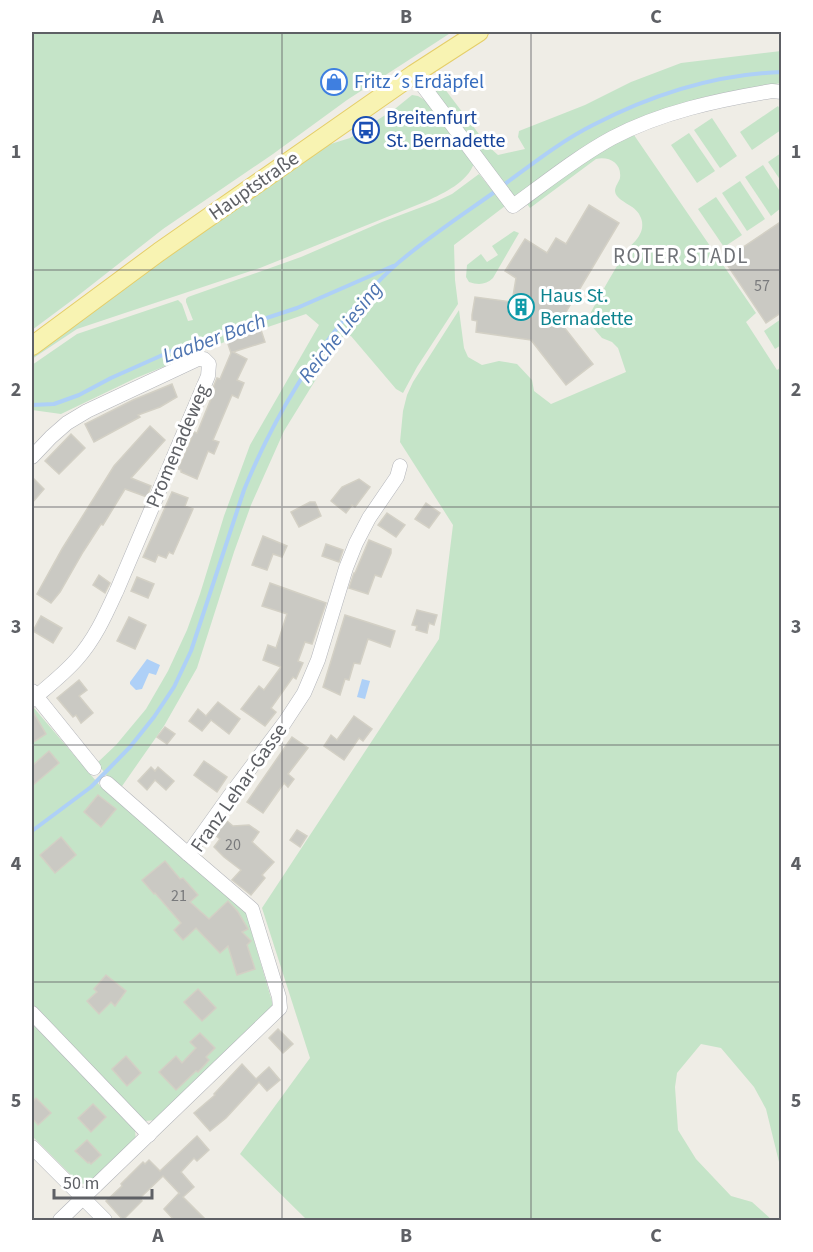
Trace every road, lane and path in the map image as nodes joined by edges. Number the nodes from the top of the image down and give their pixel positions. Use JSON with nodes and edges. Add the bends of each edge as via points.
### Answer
{"nodes":[{"id":1,"x":479,"y":32,"type":"edge"},
{"id":2,"x":414,"y":74,"type":"junction"},
{"id":3,"x":782,"y":92,"type":"edge"},
{"id":4,"x":32,"y":346,"type":"edge"},
{"id":5,"x":32,"y":457,"type":"edge"},
{"id":6,"x":400,"y":466,"type":"dead end"},
{"id":7,"x":33,"y":696,"type":"edge"},
{"id":8,"x":94,"y":768,"type":"dead end"},
{"id":9,"x":107,"y":783,"type":"dead end"},
{"id":10,"x":188,"y":854,"type":"junction"},
{"id":11,"x":32,"y":1012,"type":"edge"},
{"id":12,"x":149,"y":1134,"type":"junction"},
{"id":13,"x":32,"y":1147,"type":"edge"},
{"id":14,"x":83,"y":1199,"type":"junction"},
{"id":15,"x":60,"y":1221,"type":"edge"},
{"id":16,"x":105,"y":1221,"type":"edge"}],
"edges":[{"from":1,"to":2,"type":"main road","name":"Hauptstraße"},
{"from":2,"to":3,"type":"street","via":[[513,206],[583,155],[650,121],[715,101]]},
{"from":2,"to":4,"type":"main road","name":"Hauptstraße"},
{"from":5,"to":7,"type":"street","name":"Promenadeweg","via":[[67,423],[87,411],[198,359],[209,364],[208,376],[104,617],[77,660]]},
{"from":6,"to":10,"type":"street","name":"Franz Lehar-Gasse","via":[[356,543],[304,693]]},
{"from":7,"to":8,"type":"street"},
{"from":9,"to":10,"type":"street"},
{"from":10,"to":12,"type":"street","name":"Franz Lehar-Gasse","via":[[252,909],[280,1008]]},
{"from":11,"to":12,"type":"street"},
{"from":12,"to":14,"type":"street","name":"Franz Lehar-Gasse"},
{"from":13,"to":14,"type":"street"},
{"from":14,"to":15,"type":"street","name":"Franz Lehar-Gasse"},
{"from":14,"to":16,"type":"street"}]}
